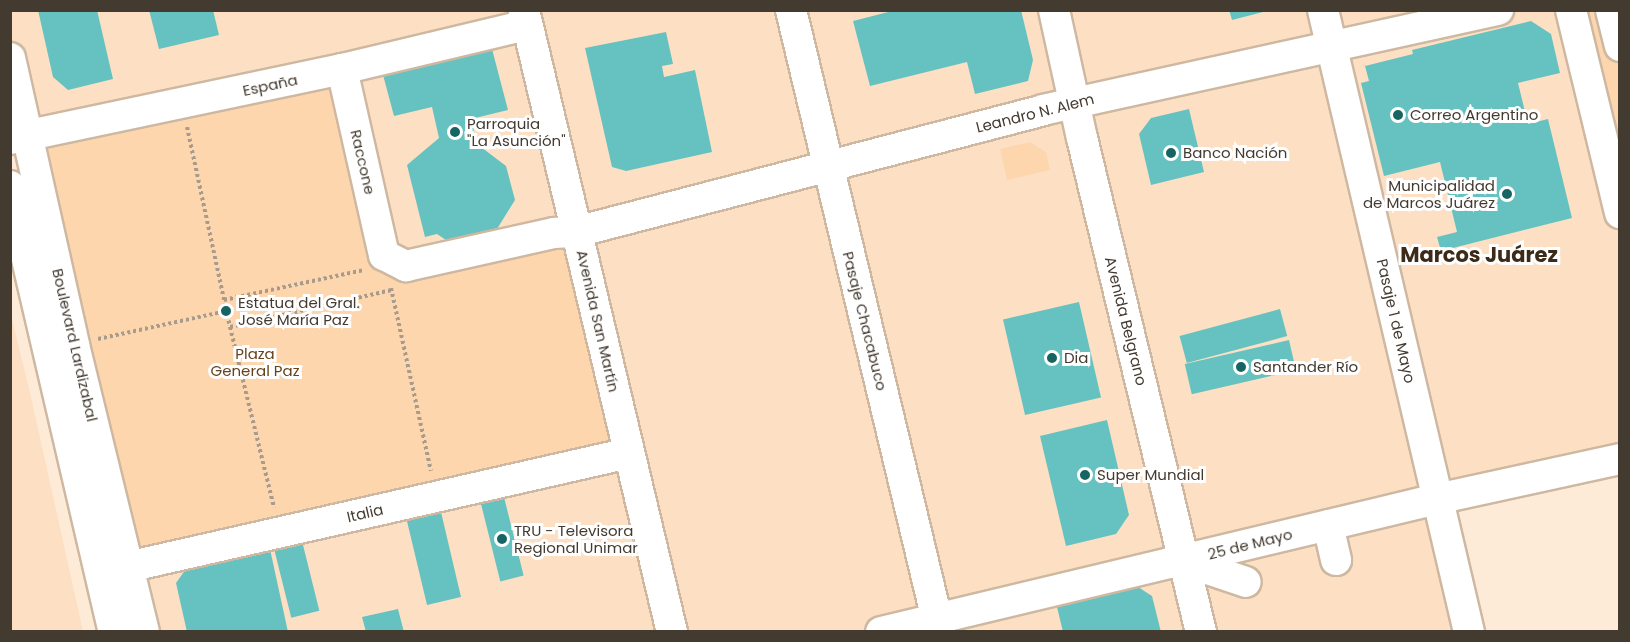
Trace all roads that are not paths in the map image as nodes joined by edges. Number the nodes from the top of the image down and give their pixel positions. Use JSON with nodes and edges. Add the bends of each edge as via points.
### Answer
{"nodes":[{"id":1,"x":791,"y":10,"type":"edge"},
{"id":2,"x":1054,"y":10,"type":"edge"},
{"id":3,"x":1323,"y":10,"type":"edge"},
{"id":4,"x":1498,"y":10,"type":"edge"},
{"id":5,"x":1571,"y":10,"type":"edge"},
{"id":6,"x":1611,"y":10,"type":"edge"},
{"id":7,"x":526,"y":18,"type":"edge"},
{"id":8,"x":1620,"y":46,"type":"edge"},
{"id":9,"x":1331,"y":47,"type":"junction"},
{"id":10,"x":10,"y":58,"type":"edge"},
{"id":11,"x":342,"y":69,"type":"junction"},
{"id":12,"x":1075,"y":104,"type":"junction"},
{"id":13,"x":20,"y":137,"type":"edge"},
{"id":14,"x":827,"y":165,"type":"junction"},
{"id":15,"x":10,"y":186,"type":"edge"},
{"id":16,"x":1620,"y":213,"type":"edge"},
{"id":17,"x":576,"y":232,"type":"junction"},
{"id":18,"x":385,"y":260,"type":"joint"},
{"id":19,"x":629,"y":453,"type":"junction"},
{"id":20,"x":1620,"y":459,"type":"edge"},
{"id":21,"x":1437,"y":499,"type":"junction"},
{"id":22,"x":1328,"y":525,"type":"junction"},
{"id":23,"x":1336,"y":560,"type":"dead end"},
{"id":24,"x":1184,"y":561,"type":"junction"},
{"id":25,"x":115,"y":570,"type":"junction"},
{"id":26,"x":1246,"y":582,"type":"dead end"},
{"id":27,"x":938,"y":625,"type":"edge"},
{"id":28,"x":114,"y":632,"type":"edge"},
{"id":29,"x":144,"y":632,"type":"edge"},
{"id":30,"x":672,"y":632,"type":"edge"},
{"id":31,"x":881,"y":632,"type":"edge"},
{"id":32,"x":1201,"y":632,"type":"edge"},
{"id":33,"x":1469,"y":632,"type":"edge"}],
"edges":[{"from":1,"to":14,"type":"street","name":"Pasaje Chacabuco"},
{"from":2,"to":12,"type":"street","name":"Avenida Belgrano"},
{"from":3,"to":9,"type":"street","name":"Pasaje 1 de Mayo"},
{"from":4,"to":9,"type":"street","name":"Leandro N. Alem"},
{"from":5,"to":16,"type":"street"},
{"from":6,"to":8,"type":"street"},
{"from":7,"to":11,"type":"street","name":"España"},
{"from":7,"to":17,"type":"street","name":"Avenida San Martín"},
{"from":9,"to":12,"type":"street","name":"Leandro N. Alem"},
{"from":9,"to":21,"type":"street","name":"Pasaje 1 de Mayo"},
{"from":10,"to":13,"type":"street","name":"Boulevard Lardizabal"},
{"from":11,"to":13,"type":"street","name":"España"},
{"from":11,"to":18,"type":"street","name":"Raccone"},
{"from":12,"to":14,"type":"street","name":"Leandro N. Alem"},
{"from":12,"to":24,"type":"street","name":"Avenida Belgrano"},
{"from":13,"to":25,"type":"street","name":"Boulevard Lardizabal","via":[[74,345]]},
{"from":14,"to":17,"type":"street","name":"Leandro N. Alem"},
{"from":14,"to":27,"type":"street","name":"Pasaje Chacabuco"},
{"from":15,"to":25,"type":"street","name":"Boulevard Lardizabal"},
{"from":17,"to":18,"type":"street","name":"Leandro N. Alem","via":[[406,266]]},
{"from":17,"to":19,"type":"street","name":"Avenida San Martín"},
{"from":19,"to":25,"type":"street","name":"Italia"},
{"from":19,"to":30,"type":"street","name":"Avenida San Martín"},
{"from":20,"to":21,"type":"street","name":"25 de Mayo"},
{"from":21,"to":22,"type":"street","name":"25 de Mayo"},
{"from":21,"to":33,"type":"street","name":"Pasaje 1 de Mayo"},
{"from":22,"to":23,"type":"street"},
{"from":22,"to":24,"type":"street","name":"25 de Mayo"},
{"from":24,"to":26,"type":"street"},
{"from":24,"to":27,"type":"street","name":"25 de Mayo"},
{"from":24,"to":32,"type":"street","name":"Avenida Belgrano"},
{"from":25,"to":28,"type":"street","name":"Boulevard Lardizabal"},
{"from":25,"to":29,"type":"street","name":"Boulevard Lardizabal"},
{"from":27,"to":31,"type":"street","name":"25 de Mayo"}]}
